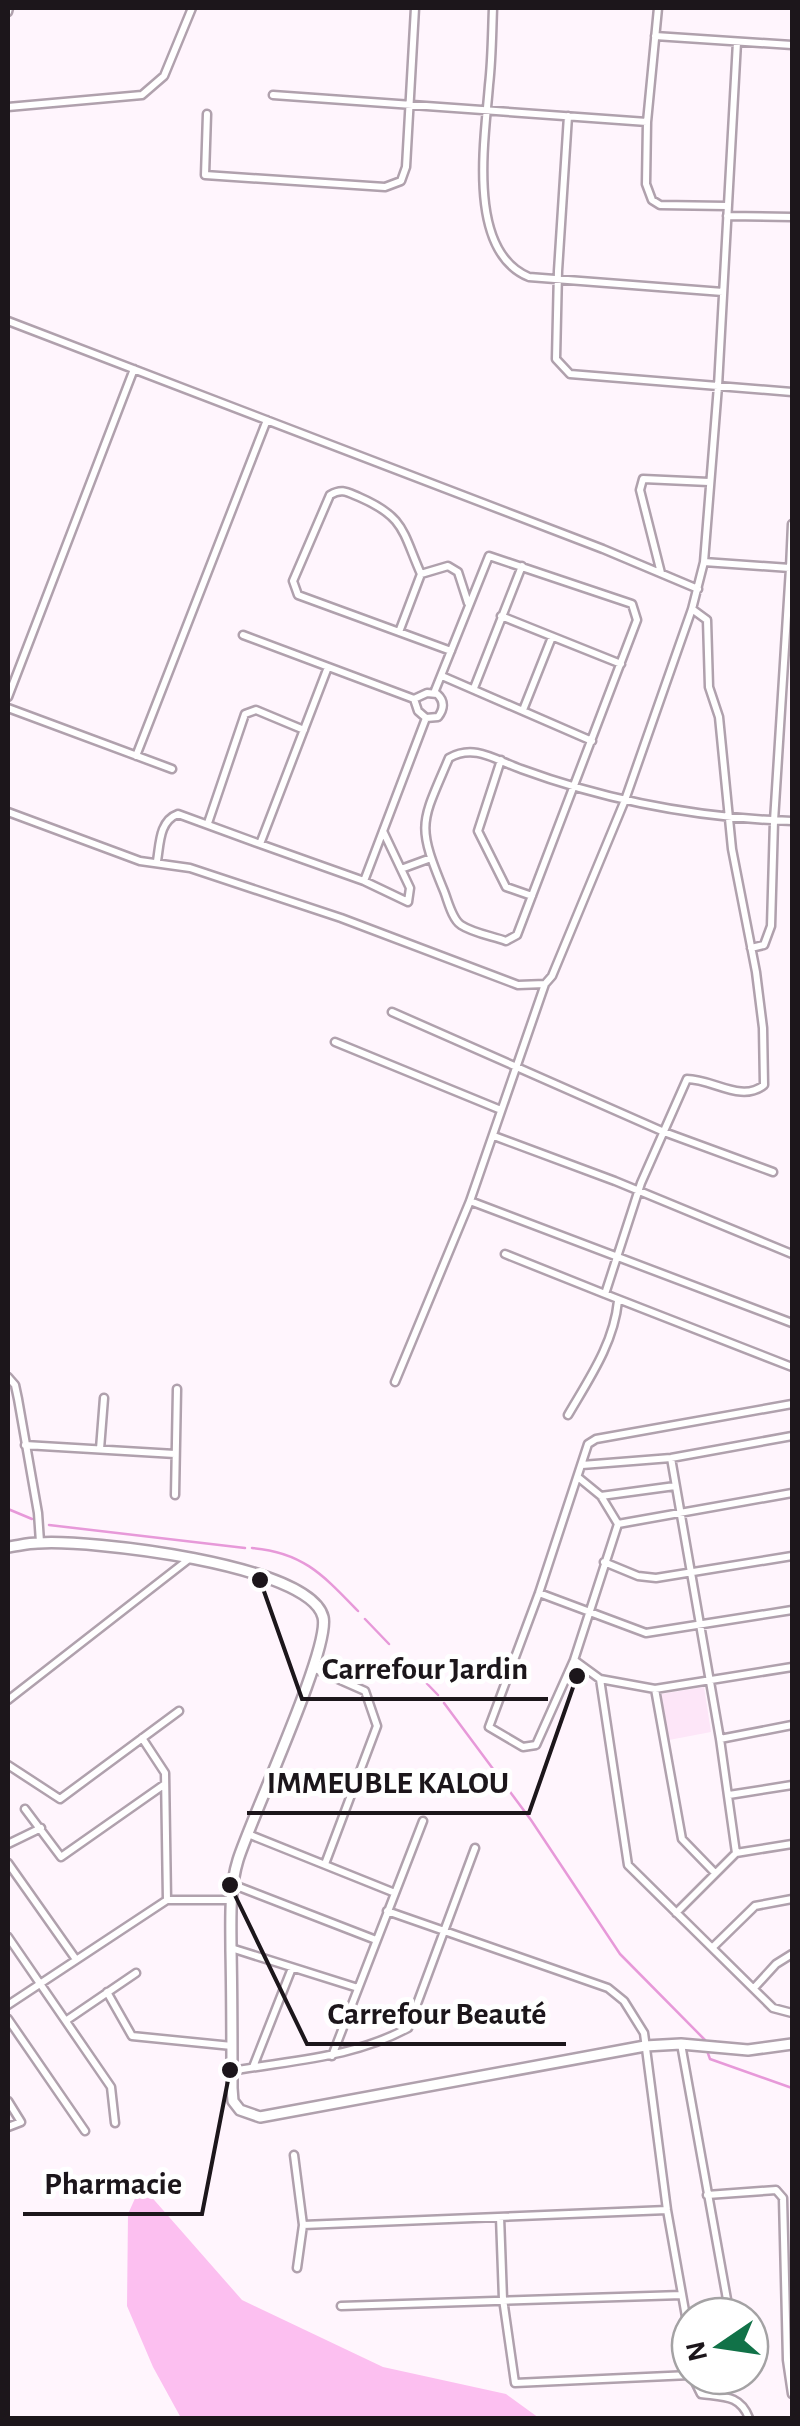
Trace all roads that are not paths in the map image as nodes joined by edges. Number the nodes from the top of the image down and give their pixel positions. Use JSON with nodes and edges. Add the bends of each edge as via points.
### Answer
{"nodes":[{"id":1,"x":192,"y":8,"type":"edge"},
{"id":2,"x":415,"y":8,"type":"edge"},
{"id":3,"x":494,"y":8,"type":"edge"},
{"id":4,"x":658,"y":8,"type":"edge"},
{"id":5,"x":655,"y":36,"type":"junction"},
{"id":6,"x":737,"y":42,"type":"junction"},
{"id":7,"x":792,"y":45,"type":"edge"},
{"id":8,"x":273,"y":95,"type":"dead end"},
{"id":9,"x":410,"y":106,"type":"junction"},
{"id":10,"x":8,"y":108,"type":"edge"},
{"id":11,"x":487,"y":110,"type":"junction"},
{"id":12,"x":207,"y":114,"type":"dead end"},
{"id":13,"x":568,"y":116,"type":"junction"},
{"id":14,"x":647,"y":122,"type":"junction"},
{"id":15,"x":728,"y":206,"type":"junction"},
{"id":16,"x":727,"y":216,"type":"junction"},
{"id":17,"x":792,"y":217,"type":"edge"},
{"id":18,"x":560,"y":279,"type":"junction"},
{"id":19,"x":722,"y":292,"type":"junction"},
{"id":20,"x":8,"y":321,"type":"edge"},
{"id":21,"x":134,"y":368,"type":"junction"},
{"id":22,"x":718,"y":386,"type":"junction"},
{"id":23,"x":792,"y":392,"type":"edge"},
{"id":24,"x":267,"y":420,"type":"junction"},
{"id":25,"x":710,"y":482,"type":"junction"},
{"id":26,"x":792,"y":524,"type":"edge"},
{"id":27,"x":704,"y":562,"type":"junction"},
{"id":28,"x":522,"y":566,"type":"junction"},
{"id":29,"x":790,"y":568,"type":"junction"},
{"id":30,"x":661,"y":573,"type":"junction"},
{"id":31,"x":420,"y":574,"type":"junction"},
{"id":32,"x":698,"y":589,"type":"junction"},
{"id":33,"x":468,"y":604,"type":"junction"},
{"id":34,"x":692,"y":609,"type":"junction"},
{"id":35,"x":501,"y":616,"type":"junction"},
{"id":36,"x":398,"y":632,"type":"junction"},
{"id":37,"x":243,"y":636,"type":"dead end"},
{"id":38,"x":552,"y":636,"type":"junction"},
{"id":39,"x":451,"y":651,"type":"junction"},
{"id":40,"x":621,"y":664,"type":"junction"},
{"id":41,"x":328,"y":668,"type":"junction"},
{"id":42,"x":441,"y":676,"type":"junction"},
{"id":43,"x":474,"y":688,"type":"junction"},
{"id":44,"x":434,"y":693,"type":"junction"},
{"id":45,"x":8,"y":697,"type":"edge"},
{"id":46,"x":414,"y":699,"type":"junction"},
{"id":47,"x":8,"y":708,"type":"edge"},
{"id":48,"x":523,"y":710,"type":"junction"},
{"id":49,"x":426,"y":718,"type":"junction"},
{"id":50,"x":304,"y":730,"type":"junction"},
{"id":51,"x":592,"y":741,"type":"junction"},
{"id":52,"x":136,"y":756,"type":"junction"},
{"id":53,"x":501,"y":760,"type":"junction"},
{"id":54,"x":172,"y":769,"type":"dead end"},
{"id":55,"x":574,"y":787,"type":"junction"},
{"id":56,"x":625,"y":800,"type":"junction"},
{"id":57,"x":8,"y":812,"type":"edge"},
{"id":58,"x":730,"y":818,"type":"junction"},
{"id":59,"x":774,"y":820,"type":"junction"},
{"id":60,"x":792,"y":821,"type":"edge"},
{"id":61,"x":208,"y":823,"type":"junction"},
{"id":62,"x":383,"y":830,"type":"junction"},
{"id":63,"x":260,"y":844,"type":"junction"},
{"id":64,"x":430,"y":858,"type":"junction"},
{"id":65,"x":157,"y":862,"type":"junction"},
{"id":66,"x":401,"y":869,"type":"junction"},
{"id":67,"x":364,"y":881,"type":"junction"},
{"id":68,"x":532,"y":896,"type":"junction"},
{"id":69,"x":751,"y":948,"type":"junction"},
{"id":70,"x":545,"y":984,"type":"junction"},
{"id":71,"x":392,"y":1012,"type":"dead end"},
{"id":72,"x":334,"y":1042,"type":"dead end"},
{"id":73,"x":517,"y":1068,"type":"junction"},
{"id":74,"x":501,"y":1110,"type":"junction"},
{"id":75,"x":664,"y":1132,"type":"junction"},
{"id":76,"x":494,"y":1136,"type":"junction"},
{"id":77,"x":773,"y":1172,"type":"dead end"},
{"id":78,"x":639,"y":1192,"type":"junction"},
{"id":79,"x":470,"y":1200,"type":"junction"},
{"id":80,"x":505,"y":1254,"type":"dead end"},
{"id":81,"x":792,"y":1254,"type":"edge"},
{"id":82,"x":615,"y":1257,"type":"junction"},
{"id":83,"x":604,"y":1294,"type":"junction"},
{"id":84,"x":618,"y":1301,"type":"junction"},
{"id":85,"x":792,"y":1323,"type":"edge"},
{"id":86,"x":792,"y":1367,"type":"edge"},
{"id":87,"x":8,"y":1377,"type":"edge"},
{"id":88,"x":396,"y":1382,"type":"dead end"},
{"id":89,"x":178,"y":1389,"type":"dead end"},
{"id":90,"x":104,"y":1398,"type":"dead end"},
{"id":91,"x":792,"y":1404,"type":"edge"},
{"id":92,"x":568,"y":1415,"type":"dead end"},
{"id":93,"x":792,"y":1436,"type":"edge"},
{"id":94,"x":25,"y":1444,"type":"junction"},
{"id":95,"x":100,"y":1449,"type":"junction"},
{"id":96,"x":175,"y":1454,"type":"junction"},
{"id":97,"x":671,"y":1458,"type":"junction"},
{"id":98,"x":582,"y":1465,"type":"junction"},
{"id":99,"x":579,"y":1478,"type":"junction"},
{"id":100,"x":675,"y":1486,"type":"junction"},
{"id":101,"x":792,"y":1493,"type":"edge"},
{"id":102,"x":175,"y":1495,"type":"dead end"},
{"id":103,"x":601,"y":1496,"type":"junction"},
{"id":104,"x":681,"y":1512,"type":"junction"},
{"id":105,"x":618,"y":1524,"type":"junction"},
{"id":106,"x":40,"y":1542,"type":"junction"},
{"id":107,"x":8,"y":1548,"type":"edge"},
{"id":108,"x":792,"y":1556,"type":"edge"},
{"id":109,"x":190,"y":1558,"type":"junction"},
{"id":110,"x":604,"y":1562,"type":"junction"},
{"id":111,"x":692,"y":1573,"type":"junction"},
{"id":112,"x":539,"y":1593,"type":"junction"},
{"id":113,"x":792,"y":1610,"type":"edge"},
{"id":114,"x":587,"y":1612,"type":"junction"},
{"id":115,"x":700,"y":1624,"type":"junction"},
{"id":116,"x":574,"y":1660,"type":"junction"},
{"id":117,"x":313,"y":1668,"type":"junction"},
{"id":118,"x":792,"y":1668,"type":"edge"},
{"id":119,"x":600,"y":1679,"type":"junction"},
{"id":120,"x":709,"y":1681,"type":"junction"},
{"id":121,"x":655,"y":1689,"type":"junction"},
{"id":122,"x":8,"y":1700,"type":"edge"},
{"id":123,"x":178,"y":1711,"type":"dead end"},
{"id":124,"x":792,"y":1725,"type":"edge"},
{"id":125,"x":142,"y":1738,"type":"junction"},
{"id":126,"x":720,"y":1739,"type":"junction"},
{"id":127,"x":8,"y":1765,"type":"edge"},
{"id":128,"x":165,"y":1784,"type":"junction"},
{"id":129,"x":792,"y":1785,"type":"edge"},
{"id":130,"x":729,"y":1795,"type":"junction"},
{"id":131,"x":26,"y":1809,"type":"dead end"},
{"id":132,"x":423,"y":1821,"type":"dead end"},
{"id":133,"x":41,"y":1828,"type":"junction"},
{"id":134,"x":248,"y":1834,"type":"junction"},
{"id":135,"x":8,"y":1844,"type":"edge"},
{"id":136,"x":792,"y":1844,"type":"edge"},
{"id":137,"x":474,"y":1848,"type":"dead end"},
{"id":138,"x":736,"y":1852,"type":"junction"},
{"id":139,"x":8,"y":1864,"type":"edge"},
{"id":140,"x":326,"y":1864,"type":"junction"},
{"id":141,"x":715,"y":1873,"type":"junction"},
{"id":142,"x":234,"y":1885,"type":"junction"},
{"id":143,"x":394,"y":1892,"type":"junction"},
{"id":144,"x":167,"y":1900,"type":"junction"},
{"id":145,"x":231,"y":1900,"type":"junction"},
{"id":146,"x":792,"y":1900,"type":"edge"},
{"id":147,"x":387,"y":1912,"type":"junction"},
{"id":148,"x":676,"y":1913,"type":"junction"},
{"id":149,"x":442,"y":1930,"type":"junction"},
{"id":150,"x":8,"y":1938,"type":"edge"},
{"id":151,"x":376,"y":1940,"type":"junction"},
{"id":152,"x":232,"y":1948,"type":"junction"},
{"id":153,"x":713,"y":1948,"type":"junction"},
{"id":154,"x":792,"y":1954,"type":"edge"},
{"id":155,"x":75,"y":1958,"type":"junction"},
{"id":156,"x":292,"y":1968,"type":"junction"},
{"id":157,"x":136,"y":1973,"type":"dead end"},
{"id":158,"x":38,"y":1982,"type":"junction"},
{"id":159,"x":358,"y":1988,"type":"junction"},
{"id":160,"x":754,"y":1988,"type":"junction"},
{"id":161,"x":107,"y":1992,"type":"junction"},
{"id":162,"x":8,"y":2005,"type":"edge"},
{"id":163,"x":792,"y":2013,"type":"edge"},
{"id":164,"x":8,"y":2019,"type":"edge"},
{"id":165,"x":67,"y":2020,"type":"junction"},
{"id":166,"x":681,"y":2044,"type":"junction"},
{"id":167,"x":792,"y":2044,"type":"edge"},
{"id":168,"x":232,"y":2046,"type":"junction"},
{"id":169,"x":645,"y":2046,"type":"junction"},
{"id":170,"x":331,"y":2057,"type":"junction"},
{"id":171,"x":253,"y":2067,"type":"junction"},
{"id":172,"x":232,"y":2070,"type":"junction"},
{"id":173,"x":8,"y":2101,"type":"edge"},
{"id":174,"x":115,"y":2123,"type":"dead end"},
{"id":175,"x":8,"y":2127,"type":"edge"},
{"id":176,"x":85,"y":2131,"type":"dead end"},
{"id":177,"x":294,"y":2156,"type":"dead end"},
{"id":178,"x":706,"y":2195,"type":"junction"},
{"id":179,"x":666,"y":2210,"type":"junction"},
{"id":180,"x":500,"y":2217,"type":"junction"},
{"id":181,"x":303,"y":2225,"type":"junction"},
{"id":182,"x":297,"y":2268,"type":"dead end"},
{"id":183,"x":682,"y":2295,"type":"joint"},
{"id":184,"x":726,"y":2296,"type":"edge"},
{"id":185,"x":503,"y":2299,"type":"junction"},
{"id":186,"x":342,"y":2306,"type":"dead end"},
{"id":187,"x":670,"y":2376,"type":"edge"},
{"id":188,"x":792,"y":2383,"type":"edge"},
{"id":189,"x":792,"y":2394,"type":"edge"},
{"id":190,"x":716,"y":2396,"type":"edge"},
{"id":191,"x":750,"y":2418,"type":"edge"}],
"edges":[{"from":1,"to":10,"type":"street","via":[[164,76],[142,95]]},
{"from":2,"to":9,"type":"street"},
{"from":3,"to":11,"type":"street"},
{"from":4,"to":5,"type":"street"},
{"from":5,"to":6,"type":"street"},
{"from":5,"to":14,"type":"street"},
{"from":6,"to":7,"type":"street"},
{"from":6,"to":15,"type":"street"},
{"from":8,"to":9,"type":"street"},
{"from":9,"to":11,"type":"street"},
{"from":9,"to":12,"type":"street","via":[[406,167],[400,181],[385,187],[205,175]]},
{"from":11,"to":13,"type":"street"},
{"from":11,"to":18,"type":"street","via":[[482,184],[492,230],[517,272]]},
{"from":13,"to":14,"type":"street"},
{"from":13,"to":18,"type":"street"},
{"from":14,"to":15,"type":"street","via":[[652,200]]},
{"from":15,"to":16,"type":"street"},
{"from":16,"to":17,"type":"street"},
{"from":16,"to":19,"type":"street"},
{"from":18,"to":19,"type":"street"},
{"from":18,"to":22,"type":"street","via":[[556,359],[570,374]]},
{"from":19,"to":22,"type":"street"},
{"from":20,"to":21,"type":"street"},
{"from":21,"to":24,"type":"street"},
{"from":21,"to":45,"type":"street"},
{"from":22,"to":23,"type":"street"},
{"from":22,"to":25,"type":"street"},
{"from":24,"to":30,"type":"street"},
{"from":24,"to":52,"type":"street"},
{"from":25,"to":27,"type":"street"},
{"from":25,"to":30,"type":"street","via":[[643,479],[640,490]]},
{"from":26,"to":29,"type":"street"},
{"from":27,"to":29,"type":"street"},
{"from":27,"to":32,"type":"street"},
{"from":28,"to":33,"type":"street","via":[[486,558]]},
{"from":28,"to":35,"type":"street"},
{"from":28,"to":40,"type":"street","via":[[632,604],[637,620]]},
{"from":29,"to":59,"type":"street"},
{"from":30,"to":32,"type":"street"},
{"from":31,"to":33,"type":"street","via":[[448,566],[458,572]]},
{"from":31,"to":36,"type":"street"},
{"from":31,"to":36,"type":"street","via":[[387,509],[344,490],[330,495],[294,590]]},
{"from":32,"to":34,"type":"street"},
{"from":33,"to":39,"type":"street"},
{"from":34,"to":56,"type":"street"},
{"from":34,"to":58,"type":"street","via":[[706,620]]},
{"from":35,"to":38,"type":"street"},
{"from":35,"to":43,"type":"street"},
{"from":36,"to":39,"type":"street"},
{"from":37,"to":41,"type":"street"},
{"from":38,"to":40,"type":"street"},
{"from":38,"to":48,"type":"street"},
{"from":39,"to":42,"type":"street"},
{"from":40,"to":51,"type":"street"},
{"from":41,"to":46,"type":"street"},
{"from":41,"to":50,"type":"street"},
{"from":42,"to":43,"type":"street"},
{"from":42,"to":44,"type":"street"},
{"from":43,"to":48,"type":"street"},
{"from":44,"to":46,"type":"street"},
{"from":44,"to":49,"type":"street","via":[[442,711]]},
{"from":46,"to":49,"type":"street"},
{"from":47,"to":52,"type":"street"},
{"from":48,"to":51,"type":"street"},
{"from":49,"to":62,"type":"street"},
{"from":50,"to":61,"type":"street","via":[[256,710],[245,714]]},
{"from":50,"to":63,"type":"street"},
{"from":51,"to":55,"type":"street"},
{"from":52,"to":54,"type":"street"},
{"from":53,"to":55,"type":"street"},
{"from":53,"to":64,"type":"street","via":[[472,752],[449,758],[423,820]]},
{"from":53,"to":68,"type":"street","via":[[478,831],[506,888]]},
{"from":55,"to":56,"type":"street"},
{"from":55,"to":68,"type":"street"},
{"from":56,"to":58,"type":"street"},
{"from":56,"to":70,"type":"street"},
{"from":57,"to":65,"type":"street"},
{"from":58,"to":59,"type":"street"},
{"from":58,"to":69,"type":"street"},
{"from":59,"to":60,"type":"street"},
{"from":59,"to":69,"type":"street","via":[[771,926],[764,945]]},
{"from":61,"to":63,"type":"street"},
{"from":61,"to":65,"type":"street","via":[[184,814],[170,817]]},
{"from":62,"to":66,"type":"street"},
{"from":62,"to":67,"type":"street"},
{"from":63,"to":67,"type":"street"},
{"from":64,"to":66,"type":"street"},
{"from":64,"to":68,"type":"street","via":[[461,925],[512,940]]},
{"from":65,"to":70,"type":"street","via":[[341,918],[518,985]]},
{"from":66,"to":67,"type":"street","via":[[408,902]]},
{"from":69,"to":75,"type":"street","via":[[764,1085],[743,1092],[688,1079]]},
{"from":70,"to":73,"type":"street"},
{"from":71,"to":73,"type":"street"},
{"from":72,"to":74,"type":"street"},
{"from":73,"to":74,"type":"street"},
{"from":73,"to":75,"type":"street"},
{"from":74,"to":76,"type":"street"},
{"from":75,"to":77,"type":"street"},
{"from":75,"to":78,"type":"street"},
{"from":76,"to":78,"type":"street"},
{"from":76,"to":79,"type":"street"},
{"from":78,"to":81,"type":"street"},
{"from":78,"to":82,"type":"street"},
{"from":79,"to":82,"type":"street"},
{"from":79,"to":88,"type":"street"},
{"from":80,"to":83,"type":"street"},
{"from":82,"to":83,"type":"street"},
{"from":82,"to":85,"type":"street"},
{"from":83,"to":84,"type":"street"},
{"from":84,"to":86,"type":"street"},
{"from":84,"to":92,"type":"street","via":[[599,1361]]},
{"from":87,"to":94,"type":"street"},
{"from":89,"to":96,"type":"street"},
{"from":90,"to":95,"type":"street"},
{"from":91,"to":98,"type":"street","via":[[596,1439]]},
{"from":93,"to":97,"type":"street"},
{"from":94,"to":95,"type":"street"},
{"from":94,"to":106,"type":"street"},
{"from":95,"to":96,"type":"street"},
{"from":96,"to":102,"type":"street"},
{"from":97,"to":98,"type":"street"},
{"from":97,"to":100,"type":"street"},
{"from":98,"to":99,"type":"street"},
{"from":99,"to":103,"type":"street"},
{"from":99,"to":112,"type":"street"},
{"from":100,"to":103,"type":"street"},
{"from":100,"to":104,"type":"street"},
{"from":101,"to":104,"type":"street"},
{"from":103,"to":105,"type":"street"},
{"from":104,"to":105,"type":"street"},
{"from":104,"to":111,"type":"street"},
{"from":105,"to":110,"type":"street"},
{"from":106,"to":107,"type":"street"},
{"from":106,"to":109,"type":"street"},
{"from":108,"to":111,"type":"street"},
{"from":109,"to":117,"type":"street","via":[[243,1568],[317,1605],[324,1618]]},
{"from":109,"to":122,"type":"street"},
{"from":110,"to":111,"type":"street","via":[[648,1578]]},
{"from":110,"to":114,"type":"street"},
{"from":111,"to":115,"type":"street"},
{"from":112,"to":114,"type":"street"},
{"from":112,"to":116,"type":"street","via":[[490,1727],[523,1747],[536,1745]]},
{"from":113,"to":115,"type":"street"},
{"from":114,"to":115,"type":"street","via":[[646,1633]]},
{"from":114,"to":116,"type":"street"},
{"from":115,"to":120,"type":"street"},
{"from":116,"to":119,"type":"street"},
{"from":117,"to":134,"type":"street"},
{"from":117,"to":140,"type":"street","via":[[365,1692],[376,1726]]},
{"from":118,"to":120,"type":"street"},
{"from":119,"to":121,"type":"street"},
{"from":119,"to":148,"type":"street","via":[[628,1865]]},
{"from":120,"to":121,"type":"street"},
{"from":120,"to":126,"type":"street"},
{"from":121,"to":141,"type":"street","via":[[682,1838]]},
{"from":123,"to":125,"type":"street"},
{"from":124,"to":126,"type":"street"},
{"from":125,"to":127,"type":"street","via":[[60,1799]]},
{"from":125,"to":128,"type":"street"},
{"from":126,"to":130,"type":"street"},
{"from":128,"to":133,"type":"street","via":[[61,1858]]},
{"from":128,"to":144,"type":"street"},
{"from":129,"to":130,"type":"street"},
{"from":130,"to":138,"type":"street"},
{"from":131,"to":133,"type":"street"},
{"from":132,"to":143,"type":"street"},
{"from":133,"to":135,"type":"street"},
{"from":134,"to":140,"type":"street"},
{"from":134,"to":142,"type":"street"},
{"from":136,"to":138,"type":"street"},
{"from":137,"to":149,"type":"street"},
{"from":138,"to":141,"type":"street"},
{"from":139,"to":155,"type":"street"},
{"from":140,"to":143,"type":"street"},
{"from":141,"to":148,"type":"street"},
{"from":142,"to":145,"type":"street"},
{"from":142,"to":151,"type":"street"},
{"from":143,"to":147,"type":"street"},
{"from":144,"to":145,"type":"street"},
{"from":144,"to":155,"type":"street"},
{"from":145,"to":152,"type":"street"},
{"from":146,"to":153,"type":"street","via":[[755,1906]]},
{"from":147,"to":149,"type":"street"},
{"from":147,"to":151,"type":"street"},
{"from":148,"to":153,"type":"street"},
{"from":149,"to":169,"type":"street","via":[[608,1988],[634,2016]]},
{"from":149,"to":170,"type":"street","via":[[408,2028]]},
{"from":150,"to":158,"type":"street"},
{"from":151,"to":159,"type":"street"},
{"from":152,"to":156,"type":"street"},
{"from":152,"to":168,"type":"street"},
{"from":153,"to":160,"type":"street"},
{"from":154,"to":160,"type":"street"},
{"from":155,"to":158,"type":"street"},
{"from":156,"to":159,"type":"street"},
{"from":156,"to":171,"type":"street"},
{"from":157,"to":161,"type":"street"},
{"from":158,"to":162,"type":"street"},
{"from":158,"to":165,"type":"street"},
{"from":159,"to":170,"type":"street"},
{"from":160,"to":163,"type":"street","via":[[772,2008]]},
{"from":161,"to":165,"type":"street"},
{"from":161,"to":168,"type":"street","via":[[132,2036]]},
{"from":164,"to":176,"type":"street"},
{"from":165,"to":174,"type":"street","via":[[111,2087]]},
{"from":166,"to":167,"type":"street","via":[[748,2050]]},
{"from":166,"to":169,"type":"street"},
{"from":166,"to":178,"type":"street"},
{"from":168,"to":172,"type":"street"},
{"from":169,"to":172,"type":"street","via":[[260,2117],[245,2114],[233,2101]]},
{"from":169,"to":179,"type":"street"},
{"from":170,"to":171,"type":"street"},
{"from":171,"to":172,"type":"street"},
{"from":173,"to":175,"type":"street","via":[[21,2122]]},
{"from":177,"to":181,"type":"street"},
{"from":178,"to":184,"type":"street"},
{"from":178,"to":188,"type":"street","via":[[776,2190],[783,2198]]},
{"from":179,"to":180,"type":"street"},
{"from":179,"to":183,"type":"street"},
{"from":180,"to":181,"type":"street"},
{"from":180,"to":185,"type":"street"},
{"from":181,"to":182,"type":"street"},
{"from":183,"to":185,"type":"street"},
{"from":185,"to":186,"type":"street"},
{"from":185,"to":187,"type":"street","via":[[515,2383]]},
{"from":188,"to":189,"type":"street"},
{"from":190,"to":191,"type":"street","via":[[742,2403]]}]}
